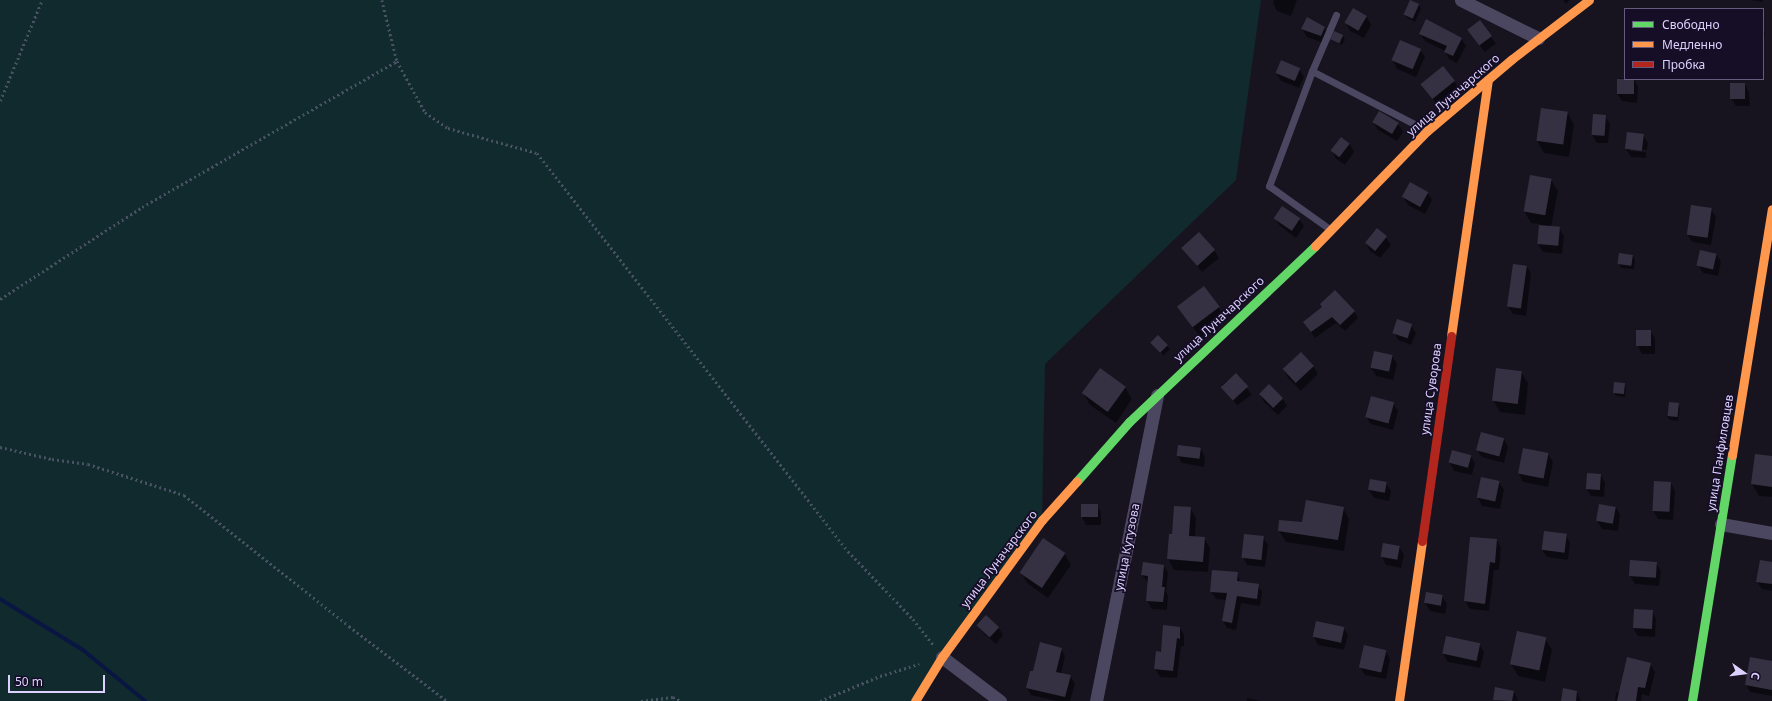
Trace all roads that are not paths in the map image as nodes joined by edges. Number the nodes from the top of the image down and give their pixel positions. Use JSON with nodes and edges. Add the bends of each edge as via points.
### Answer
{"nodes":[{"id":1,"x":1461,"y":0,"type":"edge"},
{"id":2,"x":1589,"y":0,"type":"edge"},
{"id":3,"x":1336,"y":15,"type":"dead end"},
{"id":4,"x":1538,"y":38,"type":"junction"},
{"id":5,"x":1312,"y":71,"type":"junction"},
{"id":6,"x":1488,"y":80,"type":"junction"},
{"id":7,"x":1428,"y":131,"type":"junction"},
{"id":8,"x":1772,"y":209,"type":"edge"},
{"id":9,"x":1331,"y":230,"type":"junction"},
{"id":10,"x":1157,"y":393,"type":"junction"},
{"id":11,"x":1721,"y":524,"type":"junction"},
{"id":12,"x":1772,"y":533,"type":"edge"},
{"id":13,"x":942,"y":657,"type":"junction"},
{"id":14,"x":915,"y":701,"type":"edge"},
{"id":15,"x":1000,"y":701,"type":"edge"},
{"id":16,"x":1096,"y":701,"type":"edge"},
{"id":17,"x":1399,"y":701,"type":"edge"},
{"id":18,"x":1692,"y":701,"type":"edge"}],
"edges":[{"from":1,"to":4,"type":"street"},
{"from":2,"to":4,"type":"street","name":"улица Луначарского"},
{"from":3,"to":5,"type":"lane"},
{"from":4,"to":6,"type":"street","name":"улица Луначарского"},
{"from":5,"to":7,"type":"lane"},
{"from":5,"to":9,"type":"lane","via":[[1269,186]]},
{"from":6,"to":7,"type":"street","name":"улица Луначарского"},
{"from":6,"to":17,"type":"street","name":"улица Суворова"},
{"from":7,"to":9,"type":"street","name":"улица Луначарского"},
{"from":8,"to":11,"type":"street","name":"улица Панфиловцев"},
{"from":9,"to":10,"type":"street","name":"улица Луначарского"},
{"from":10,"to":13,"type":"street","name":"улица Луначарского","via":[[1128,422],[1042,520]]},
{"from":10,"to":16,"type":"street","name":"улица Кутузова"},
{"from":11,"to":12,"type":"street"},
{"from":11,"to":18,"type":"street","name":"улица Панфиловцев"},
{"from":13,"to":14,"type":"street","name":"улица Луначарского"},
{"from":13,"to":15,"type":"street"}]}
